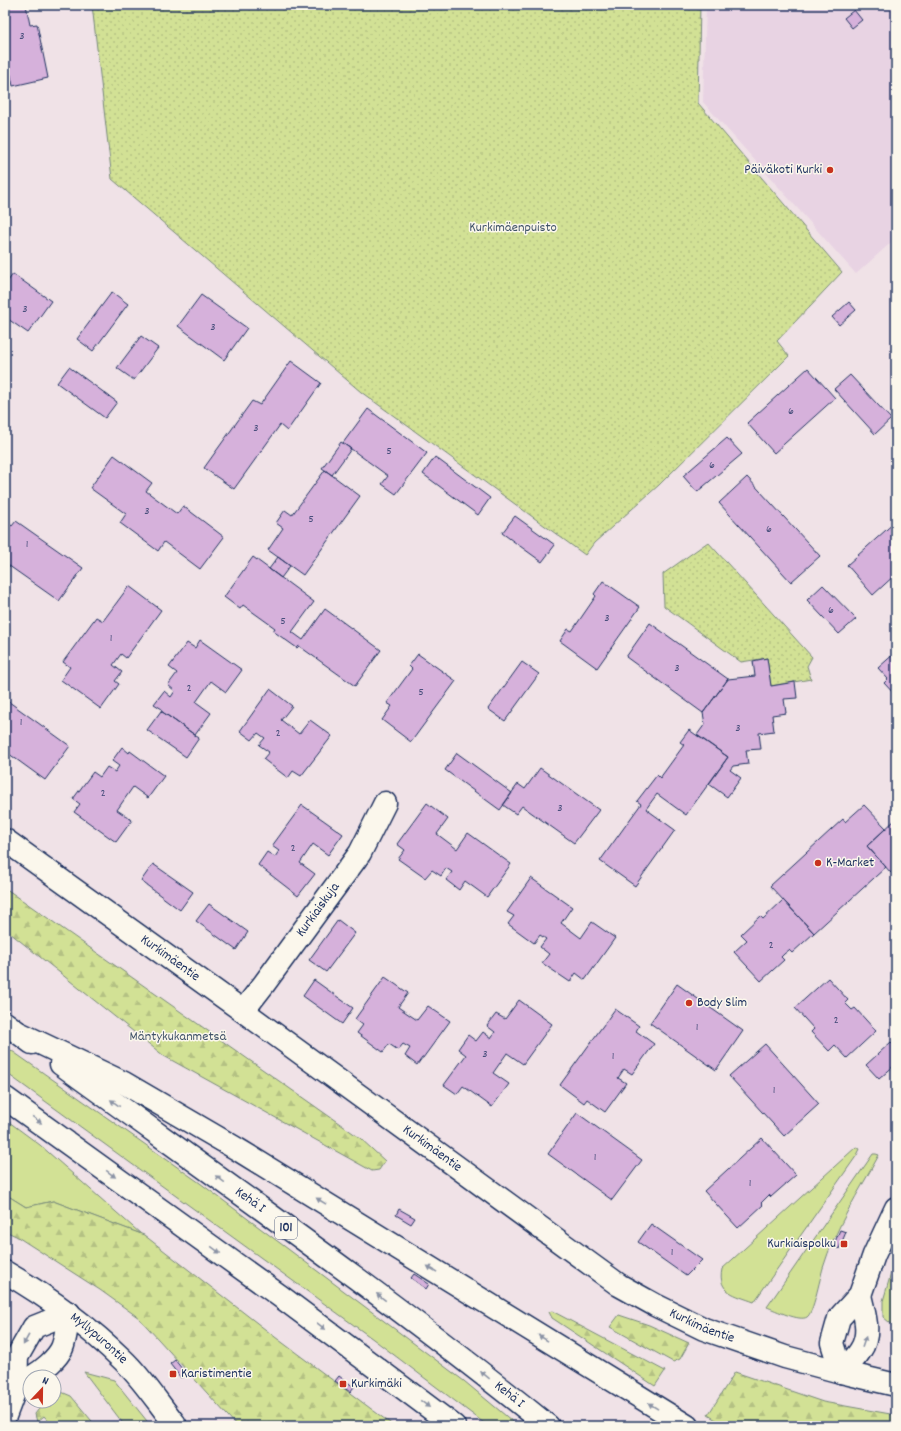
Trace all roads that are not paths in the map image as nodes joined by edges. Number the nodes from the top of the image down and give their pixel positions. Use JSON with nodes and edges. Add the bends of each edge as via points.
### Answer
{"nodes":[{"id":1,"x":385,"y":803,"type":"dead end"},
{"id":2,"x":5,"y":840,"type":"edge"},
{"id":3,"x":243,"y":1011,"type":"junction"},
{"id":4,"x":13,"y":1029,"type":"edge"},
{"id":5,"x":5,"y":1098,"type":"edge"},
{"id":6,"x":896,"y":1208,"type":"edge"},
{"id":7,"x":5,"y":1272,"type":"edge"},
{"id":8,"x":860,"y":1295,"type":"junction"},
{"id":9,"x":69,"y":1313,"type":"junction"},
{"id":10,"x":44,"y":1369,"type":"edge"},
{"id":11,"x":22,"y":1370,"type":"edge"},
{"id":12,"x":841,"y":1372,"type":"junction"},
{"id":13,"x":890,"y":1383,"type":"edge"},
{"id":14,"x":22,"y":1388,"type":"edge"},
{"id":15,"x":5,"y":1416,"type":"edge"},
{"id":16,"x":177,"y":1425,"type":"edge"},
{"id":17,"x":454,"y":1426,"type":"edge"},
{"id":18,"x":548,"y":1426,"type":"edge"},
{"id":19,"x":687,"y":1426,"type":"edge"}],
"edges":[{"from":1,"to":3,"type":"main road","name":"Kurkiaiskuja","via":[[360,853]]},
{"from":2,"to":3,"type":"main road","name":"Kurkimäentie"},
{"from":3,"to":12,"type":"main road","name":"Kurkimäentie","via":[[619,1285],[704,1329],[785,1357]]},
{"from":18,"to":4,"type":"main road","name":"Kehä I","number":"101","one_way":true,"via":[[385,1300]]},
{"from":19,"to":4,"type":"main road","one_way":true,"via":[[124,1083]]},
{"from":5,"to":17,"type":"main road","one_way":true,"via":[[280,1296]]},
{"from":6,"to":8,"type":"main road","via":[[874,1255]]},
{"from":7,"to":9,"type":"main road","name":"Myllypurontie"},
{"from":12,"to":8,"type":"main road","one_way":true,"via":[[861,1351],[866,1338],[867,1325]]},
{"from":8,"to":12,"type":"main road","via":[[839,1318],[835,1330],[832,1343]]},
{"from":9,"to":10,"type":"main road","via":[[62,1348]]},
{"from":9,"to":11,"type":"main road","one_way":true,"via":[[34,1327],[17,1357]]},
{"from":9,"to":16,"type":"main road","name":"Myllypurontie","via":[[124,1360]]},
{"from":12,"to":13,"type":"main road","name":"Kurkimäentie"},
{"from":14,"to":15,"type":"main road"}]}
